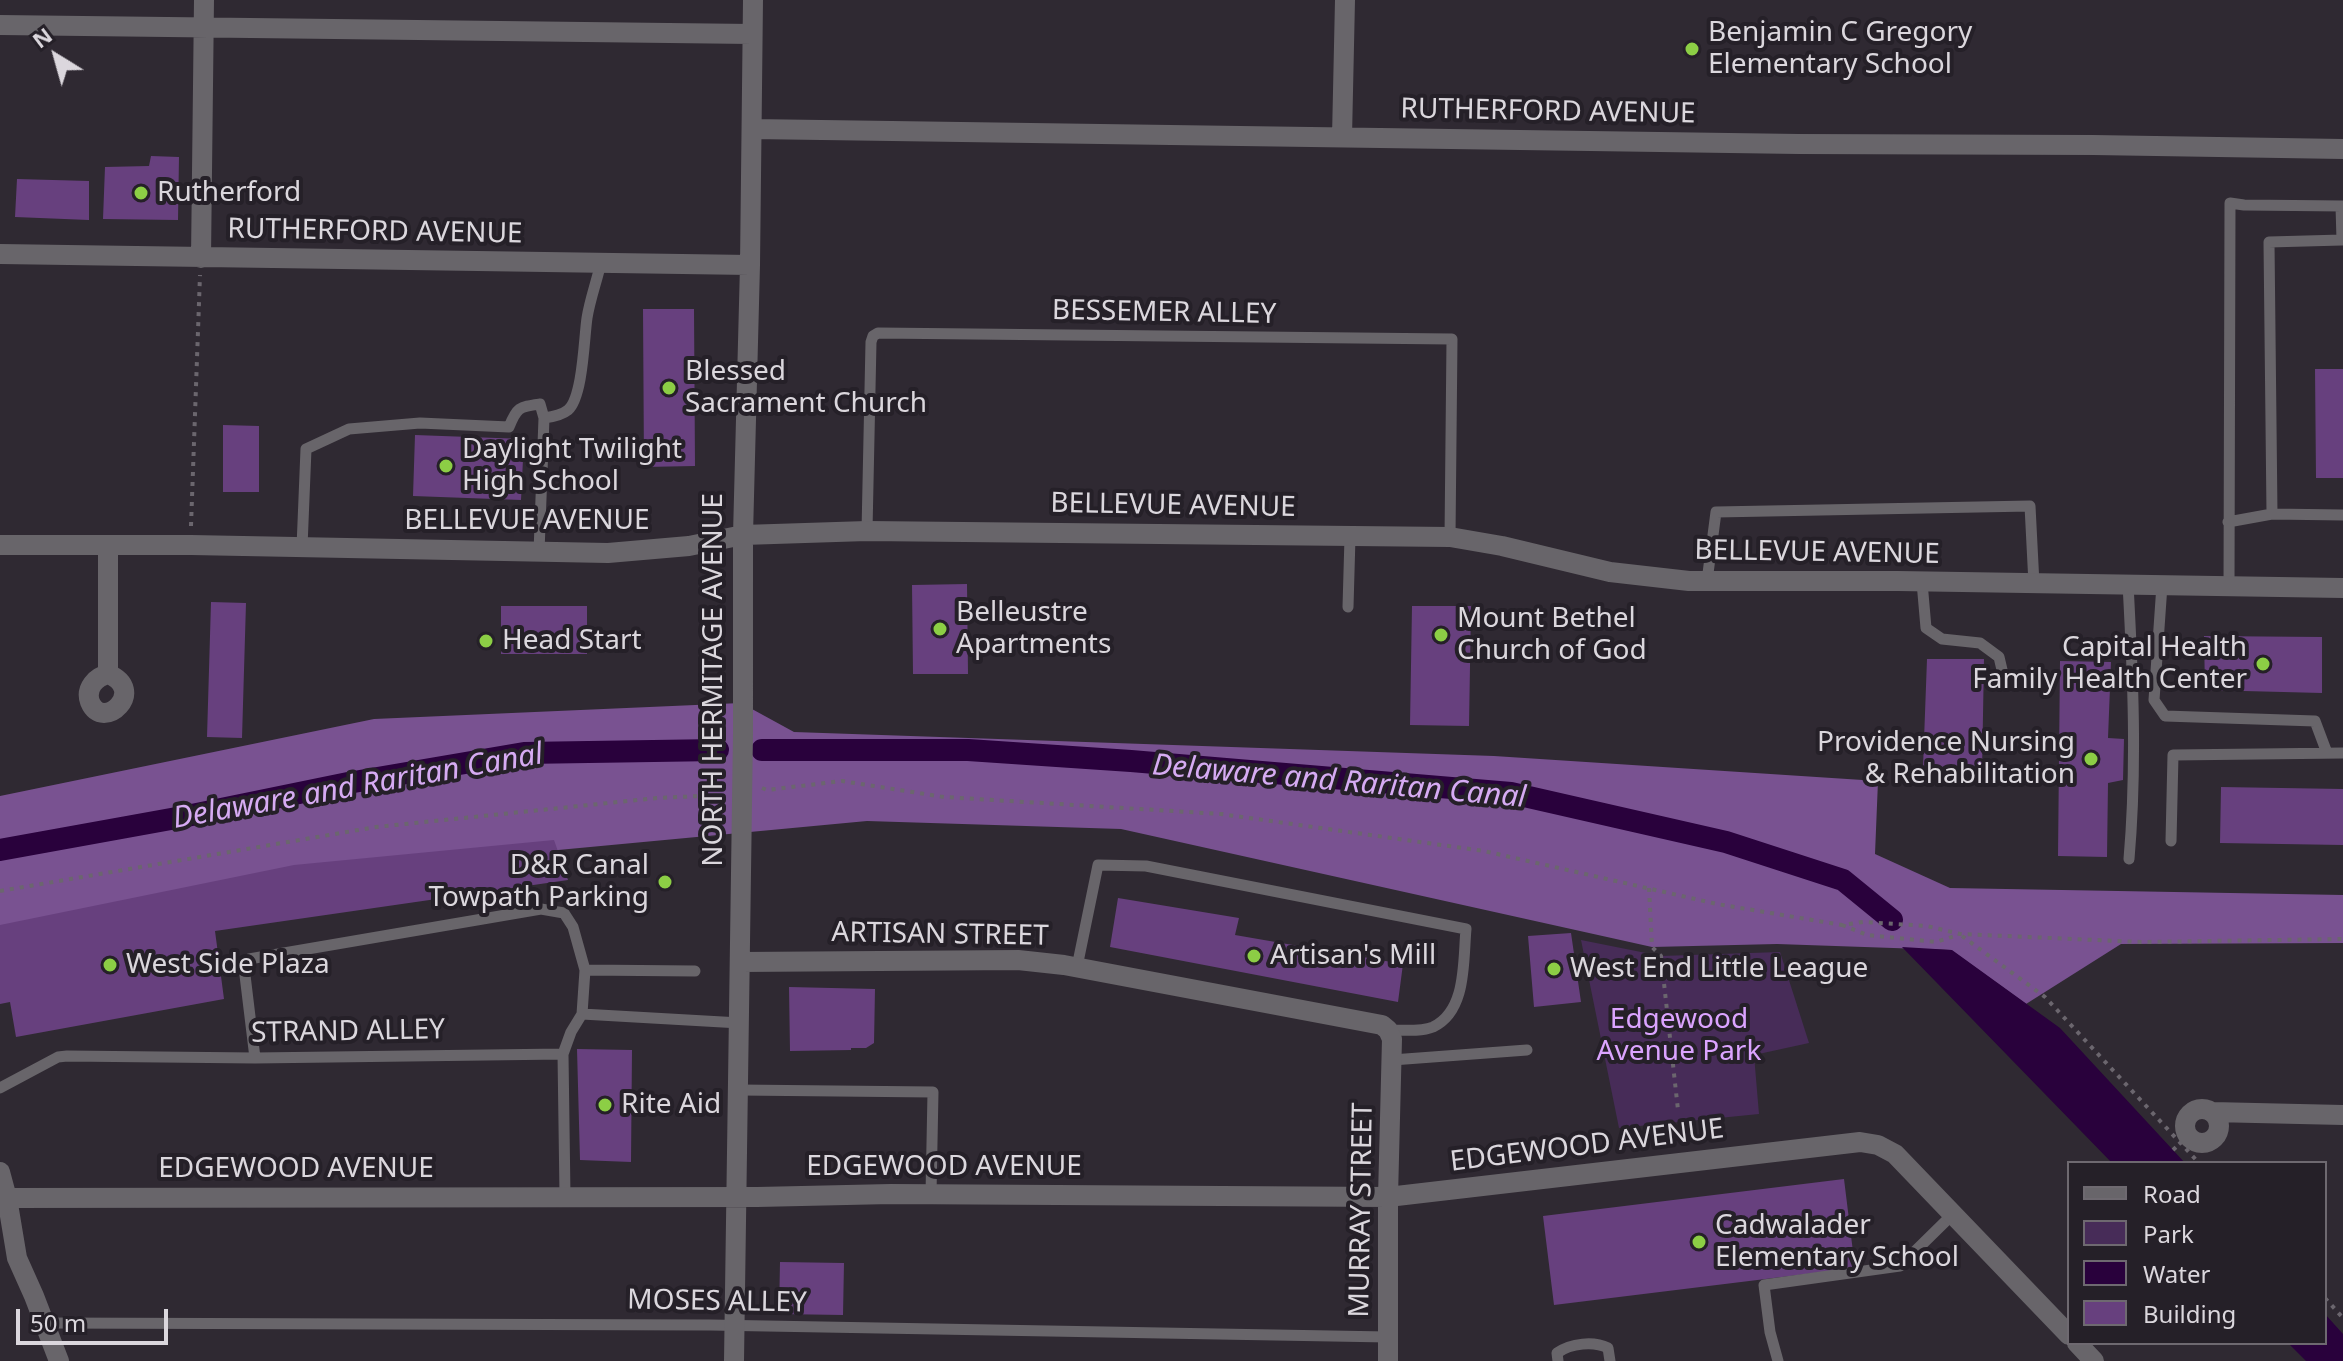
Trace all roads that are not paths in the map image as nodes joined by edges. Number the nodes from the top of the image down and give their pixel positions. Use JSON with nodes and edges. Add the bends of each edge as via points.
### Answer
{"nodes":[{"id":1,"x":204,"y":0,"type":"edge"},
{"id":2,"x":753,"y":0,"type":"edge"},
{"id":3,"x":1345,"y":0,"type":"edge"},
{"id":4,"x":0,"y":25,"type":"edge"},
{"id":5,"x":205,"y":28,"type":"junction"},
{"id":6,"x":752,"y":34,"type":"junction"},
{"id":7,"x":752,"y":129,"type":"junction"},
{"id":8,"x":1342,"y":137,"type":"junction"},
{"id":9,"x":2343,"y":149,"type":"edge"},
{"id":10,"x":2342,"y":206,"type":"edge"},
{"id":11,"x":2342,"y":240,"type":"edge"},
{"id":12,"x":0,"y":254,"type":"edge"},
{"id":13,"x":201,"y":258,"type":"junction"},
{"id":14,"x":601,"y":262,"type":"junction"},
{"id":15,"x":750,"y":265,"type":"junction"},
{"id":16,"x":544,"y":418,"type":"junction"},
{"id":17,"x":2272,"y":514,"type":"junction"},
{"id":18,"x":2343,"y":515,"type":"edge"},
{"id":19,"x":2228,"y":522,"type":"junction"},
{"id":20,"x":867,"y":531,"type":"junction"},
{"id":21,"x":743,"y":535,"type":"junction"},
{"id":22,"x":1350,"y":537,"type":"junction"},
{"id":23,"x":1450,"y":537,"type":"junction"},
{"id":24,"x":0,"y":545,"type":"edge"},
{"id":25,"x":108,"y":546,"type":"junction"},
{"id":26,"x":302,"y":547,"type":"junction"},
{"id":27,"x":539,"y":552,"type":"junction"},
{"id":28,"x":1707,"y":581,"type":"junction"},
{"id":29,"x":1922,"y":582,"type":"junction"},
{"id":30,"x":2034,"y":584,"type":"junction"},
{"id":31,"x":2128,"y":584,"type":"junction"},
{"id":32,"x":2162,"y":585,"type":"junction"},
{"id":33,"x":2229,"y":587,"type":"junction"},
{"id":34,"x":2343,"y":588,"type":"edge"},
{"id":35,"x":1348,"y":607,"type":"dead end"},
{"id":36,"x":108,"y":674,"type":"dead end"},
{"id":37,"x":2003,"y":674,"type":"dead end"},
{"id":38,"x":2327,"y":753,"type":"junction"},
{"id":39,"x":2343,"y":753,"type":"edge"},
{"id":40,"x":2171,"y":841,"type":"dead end"},
{"id":41,"x":2129,"y":859,"type":"dead end"},
{"id":42,"x":741,"y":962,"type":"junction"},
{"id":43,"x":1077,"y":967,"type":"junction"},
{"id":44,"x":585,"y":970,"type":"junction"},
{"id":45,"x":695,"y":971,"type":"dead end"},
{"id":46,"x":582,"y":1014,"type":"junction"},
{"id":47,"x":740,"y":1023,"type":"junction"},
{"id":48,"x":1388,"y":1030,"type":"junction"},
{"id":49,"x":1527,"y":1050,"type":"dead end"},
{"id":50,"x":563,"y":1054,"type":"junction"},
{"id":51,"x":255,"y":1058,"type":"junction"},
{"id":52,"x":1392,"y":1060,"type":"junction"},
{"id":53,"x":0,"y":1088,"type":"edge"},
{"id":54,"x":739,"y":1090,"type":"junction"},
{"id":55,"x":2343,"y":1115,"type":"edge"},
{"id":56,"x":2180,"y":1143,"type":"road end"},
{"id":57,"x":0,"y":1172,"type":"edge"},
{"id":58,"x":931,"y":1194,"type":"junction"},
{"id":59,"x":565,"y":1196,"type":"junction"},
{"id":60,"x":737,"y":1197,"type":"junction"},
{"id":61,"x":1388,"y":1197,"type":"junction"},
{"id":62,"x":7,"y":1198,"type":"junction"},
{"id":63,"x":1954,"y":1213,"type":"junction"},
{"id":64,"x":8,"y":1252,"type":"edge"},
{"id":65,"x":45,"y":1323,"type":"junction"},
{"id":66,"x":735,"y":1326,"type":"junction"},
{"id":67,"x":2067,"y":1333,"type":"edge"},
{"id":68,"x":1388,"y":1337,"type":"junction"},
{"id":69,"x":2079,"y":1345,"type":"edge"},
{"id":70,"x":59,"y":1361,"type":"edge"},
{"id":71,"x":734,"y":1361,"type":"edge"},
{"id":72,"x":1388,"y":1361,"type":"edge"},
{"id":73,"x":1558,"y":1361,"type":"edge"},
{"id":74,"x":1610,"y":1361,"type":"edge"},
{"id":75,"x":1778,"y":1361,"type":"edge"},
{"id":76,"x":2094,"y":1361,"type":"edge"}],
"edges":[{"from":1,"to":5,"type":"street"},
{"from":2,"to":6,"type":"street","name":"NORTH HERMITAGE AVENUE"},
{"from":3,"to":8,"type":"street"},
{"from":4,"to":5,"type":"street"},
{"from":5,"to":6,"type":"street"},
{"from":5,"to":13,"type":"street"},
{"from":6,"to":7,"type":"street","name":"NORTH HERMITAGE AVENUE"},
{"from":7,"to":8,"type":"street","name":"RUTHERFORD AVENUE"},
{"from":7,"to":15,"type":"street","name":"NORTH HERMITAGE AVENUE"},
{"from":8,"to":9,"type":"street","name":"RUTHERFORD AVENUE"},
{"from":10,"to":11,"type":"lane"},
{"from":10,"to":19,"type":"lane","via":[[2230,203]]},
{"from":11,"to":17,"type":"lane","via":[[2269,242]]},
{"from":12,"to":13,"type":"street","name":"RUTHERFORD AVENUE"},
{"from":13,"to":14,"type":"street","name":"RUTHERFORD AVENUE"},
{"from":14,"to":15,"type":"street","name":"RUTHERFORD AVENUE"},
{"from":14,"to":16,"type":"lane","via":[[575,398],[569,409]]},
{"from":15,"to":21,"type":"street","name":"NORTH HERMITAGE AVENUE"},
{"from":16,"to":26,"type":"lane","via":[[540,404],[521,407],[509,427],[420,423],[349,429],[306,449]]},
{"from":16,"to":27,"type":"lane"},
{"from":17,"to":18,"type":"lane"},
{"from":17,"to":19,"type":"lane"},
{"from":19,"to":33,"type":"lane"},
{"from":20,"to":21,"type":"street","name":"BELLEVUE AVENUE"},
{"from":20,"to":22,"type":"street","name":"BELLEVUE AVENUE"},
{"from":20,"to":23,"type":"lane","name":"BESSEMER ALLEY","via":[[871,342],[878,333],[1452,339]]},
{"from":21,"to":27,"type":"street","name":"BELLEVUE AVENUE","via":[[648,551]]},
{"from":21,"to":42,"type":"street","name":"NORTH HERMITAGE AVENUE","via":[[743,733],[750,783]]},
{"from":22,"to":23,"type":"street","name":"BELLEVUE AVENUE"},
{"from":22,"to":35,"type":"lane"},
{"from":23,"to":28,"type":"street","name":"BELLEVUE AVENUE","via":[[1610,572]]},
{"from":24,"to":25,"type":"street","name":"BELLEVUE AVENUE"},
{"from":25,"to":26,"type":"street","name":"BELLEVUE AVENUE"},
{"from":25,"to":36,"type":"street"},
{"from":26,"to":27,"type":"street","name":"BELLEVUE AVENUE"},
{"from":28,"to":29,"type":"street","name":"BELLEVUE AVENUE"},
{"from":28,"to":30,"type":"lane","via":[[1716,512],[2030,506]]},
{"from":29,"to":30,"type":"street","name":"BELLEVUE AVENUE"},
{"from":29,"to":37,"type":"lane","via":[[1926,628],[1942,639],[1980,643],[1999,657]]},
{"from":30,"to":31,"type":"street","name":"BELLEVUE AVENUE"},
{"from":31,"to":32,"type":"street","name":"BELLEVUE AVENUE"},
{"from":31,"to":41,"type":"lane","via":[[2134,705]]},
{"from":32,"to":33,"type":"street","name":"BELLEVUE AVENUE"},
{"from":32,"to":38,"type":"lane","via":[[2154,700],[2165,716],[2315,721]]},
{"from":33,"to":34,"type":"street","name":"BELLEVUE AVENUE"},
{"from":38,"to":39,"type":"lane"},
{"from":38,"to":40,"type":"lane","via":[[2173,755]]},
{"from":42,"to":43,"type":"street","name":"ARTISAN STREET","via":[[1018,960]]},
{"from":42,"to":47,"type":"street","name":"NORTH HERMITAGE AVENUE"},
{"from":43,"to":48,"type":"street","name":"ARTISAN STREET"},
{"from":43,"to":48,"type":"lane","via":[[1098,865],[1146,866],[1466,929],[1457,1001],[1448,1017],[1431,1028]]},
{"from":44,"to":45,"type":"lane"},
{"from":44,"to":46,"type":"lane"},
{"from":44,"to":51,"type":"lane","via":[[564,913],[541,909],[249,959],[244,967]]},
{"from":46,"to":47,"type":"lane"},
{"from":46,"to":50,"type":"lane"},
{"from":47,"to":54,"type":"street","name":"NORTH HERMITAGE AVENUE"},
{"from":48,"to":52,"type":"street"},
{"from":49,"to":52,"type":"lane"},
{"from":50,"to":51,"type":"lane","name":"STRAND ALLEY"},
{"from":50,"to":59,"type":"lane"},
{"from":51,"to":53,"type":"lane","name":"STRAND ALLEY","via":[[58,1057]]},
{"from":52,"to":61,"type":"street","name":"MURRAY STREET"},
{"from":54,"to":58,"type":"lane","via":[[933,1092]]},
{"from":54,"to":60,"type":"street","name":"NORTH HERMITAGE AVENUE"},
{"from":55,"to":56,"type":"street","via":[[2212,1112],[2219,1123],[2212,1140]]},
{"from":57,"to":62,"type":"street"},
{"from":58,"to":60,"type":"street","name":"EDGEWOOD AVENUE"},
{"from":58,"to":61,"type":"street","name":"EDGEWOOD AVENUE"},
{"from":59,"to":60,"type":"street","name":"EDGEWOOD AVENUE"},
{"from":59,"to":62,"type":"street","name":"EDGEWOOD AVENUE"},
{"from":60,"to":66,"type":"street","name":"NORTH HERMITAGE AVENUE"},
{"from":61,"to":63,"type":"street","name":"EDGEWOOD AVENUE","via":[[1860,1142],[1895,1154]]},
{"from":61,"to":68,"type":"street","name":"MURRAY STREET"},
{"from":62,"to":64,"type":"street"},
{"from":63,"to":67,"type":"street"},
{"from":63,"to":75,"type":"lane","via":[[1900,1266],[1764,1285]]},
{"from":64,"to":65,"type":"street"},
{"from":65,"to":66,"type":"lane","name":"MOSES ALLEY"},
{"from":65,"to":70,"type":"street"},
{"from":66,"to":68,"type":"lane","name":"MOSES ALLEY"},
{"from":66,"to":71,"type":"street","name":"NORTH HERMITAGE AVENUE"},
{"from":68,"to":72,"type":"street","name":"MURRAY STREET"},
{"from":69,"to":76,"type":"street"},
{"from":73,"to":74,"type":"lane","via":[[1557,1353],[1564,1348],[1598,1343],[1608,1348]]}]}
